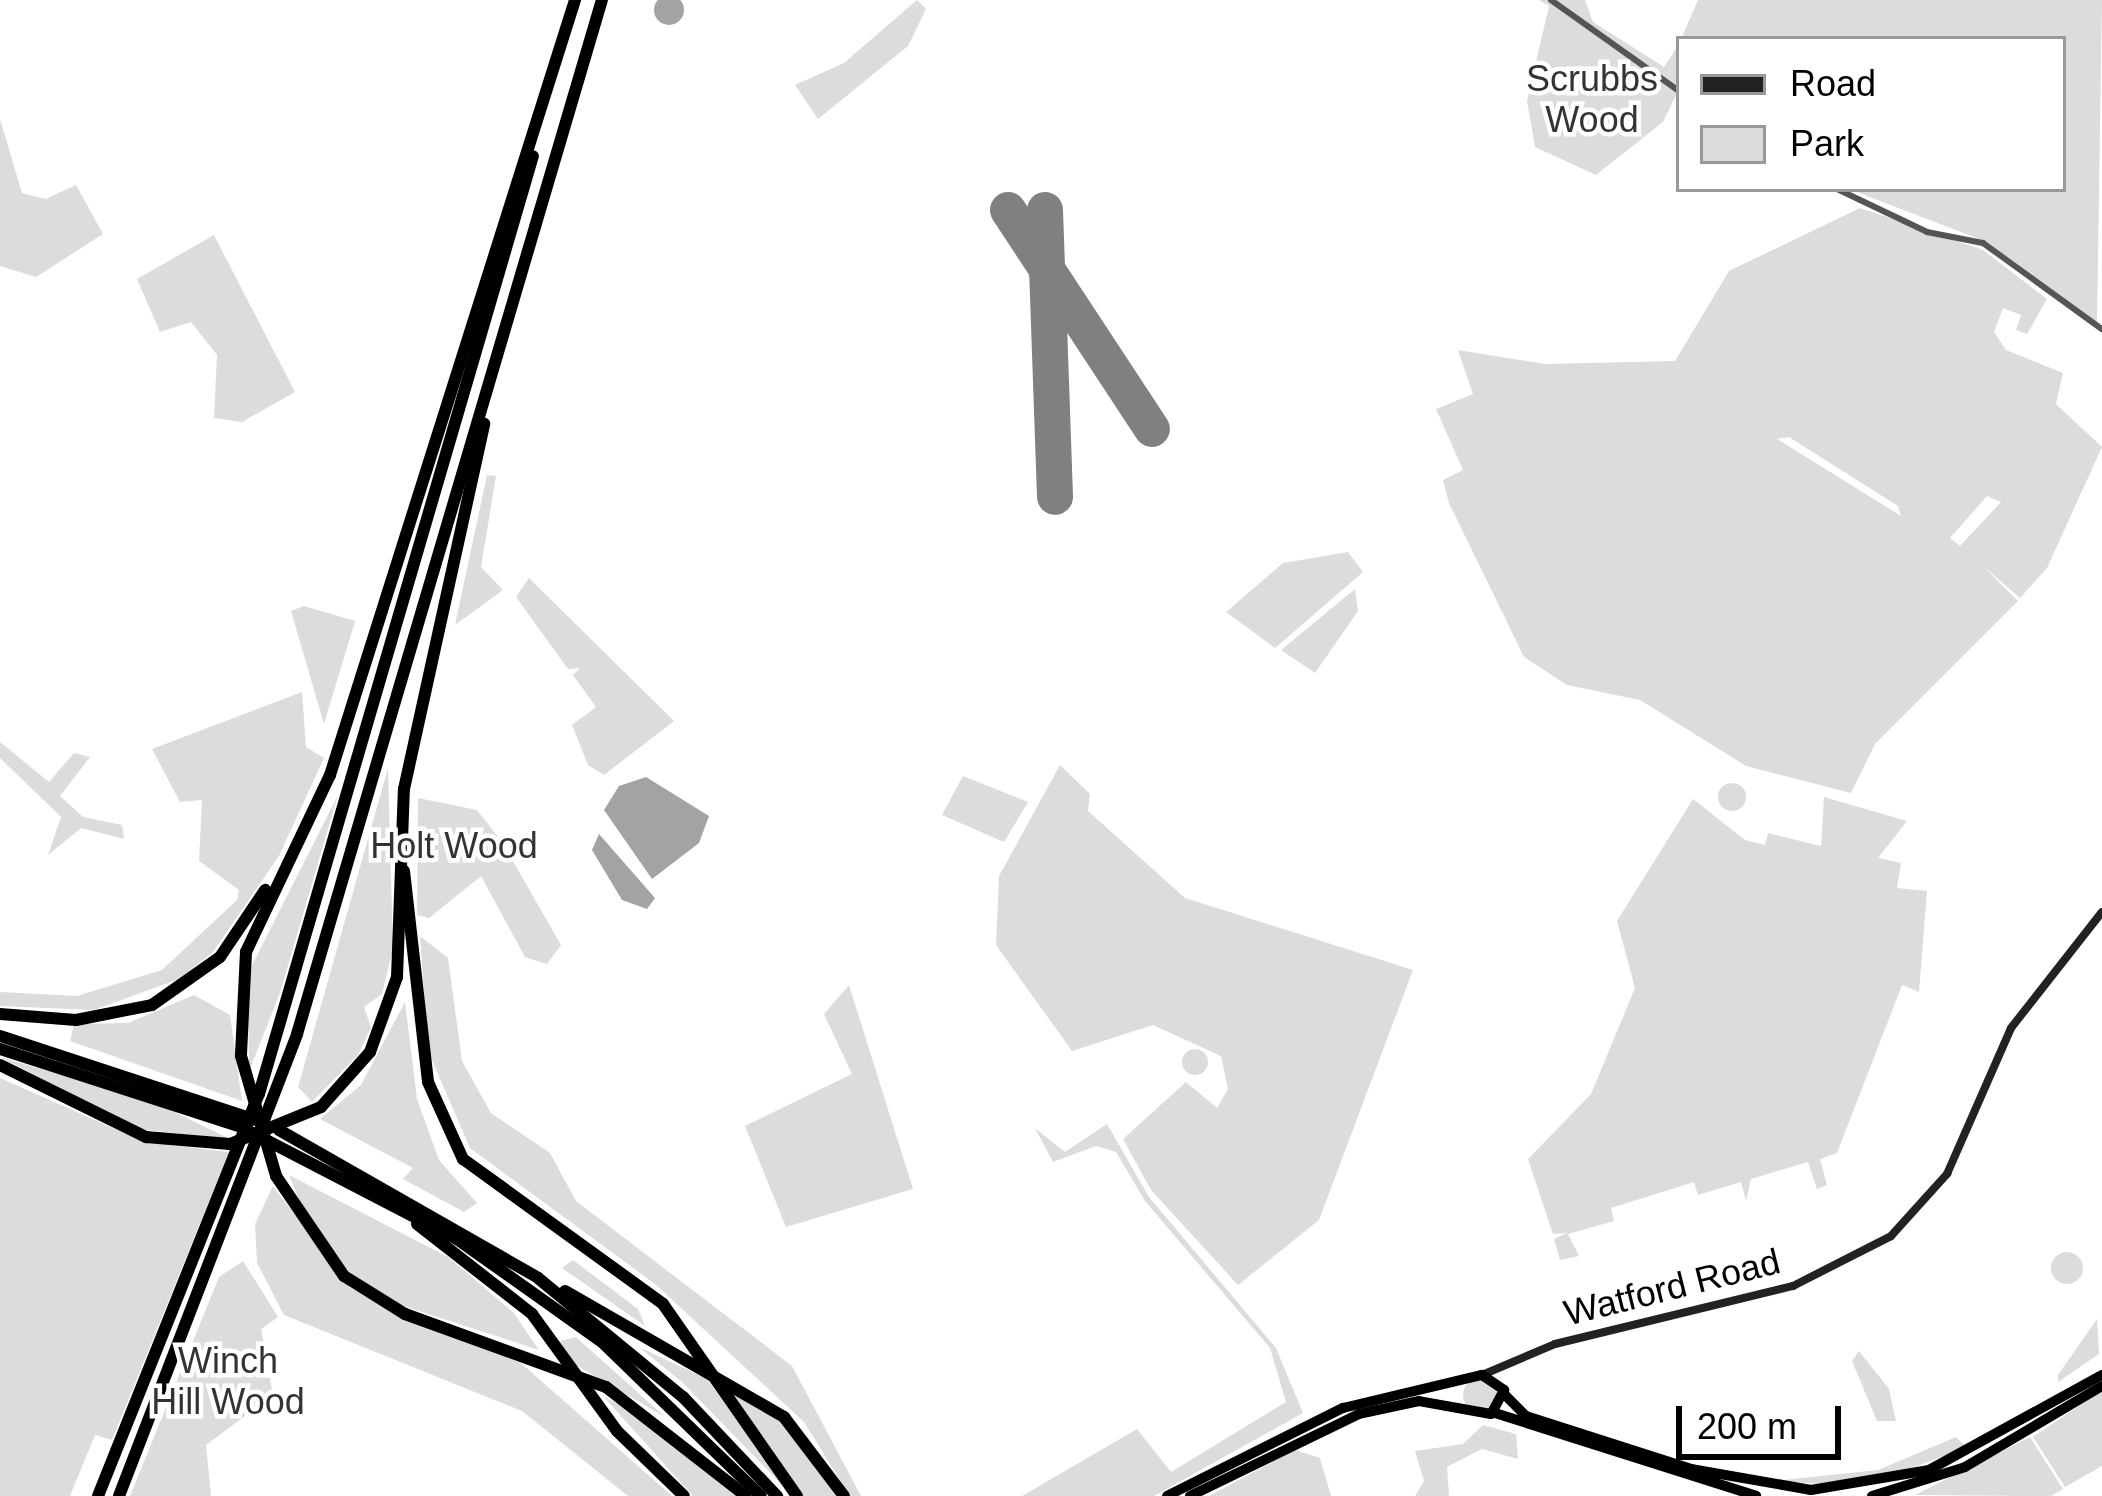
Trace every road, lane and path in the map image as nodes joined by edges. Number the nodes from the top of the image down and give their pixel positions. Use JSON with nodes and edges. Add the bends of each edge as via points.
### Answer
{"nodes":[{"id":1,"x":578,"y":0,"type":"edge"},
{"id":2,"x":602,"y":0,"type":"edge"},
{"id":3,"x":1551,"y":0,"type":"edge"},
{"id":4,"x":1676,"y":89,"type":"edge"},
{"id":5,"x":1843,"y":192,"type":"edge"},
{"id":6,"x":519,"y":283,"type":"junction"},
{"id":7,"x":2102,"y":329,"type":"edge"},
{"id":8,"x":316,"y":807,"type":"junction"},
{"id":9,"x":401,"y":810,"type":"junction"},
{"id":10,"x":2099,"y":918,"type":"edge"},
{"id":11,"x":0,"y":1014,"type":"edge"},
{"id":12,"x":0,"y":1036,"type":"edge"},
{"id":13,"x":0,"y":1049,"type":"edge"},
{"id":14,"x":0,"y":1065,"type":"edge"},
{"id":15,"x":373,"y":1191,"type":"junction"},
{"id":16,"x":538,"y":1277,"type":"junction"},
{"id":17,"x":1513,"y":1364,"type":"junction"},
{"id":18,"x":1482,"y":1375,"type":"junction"},
{"id":19,"x":2102,"y":1375,"type":"edge"},
{"id":20,"x":1458,"y":1384,"type":"junction"},
{"id":21,"x":2102,"y":1386,"type":"edge"},
{"id":22,"x":1504,"y":1390,"type":"junction"},
{"id":23,"x":1462,"y":1407,"type":"junction"},
{"id":24,"x":1495,"y":1413,"type":"junction"},
{"id":25,"x":1749,"y":1483,"type":"junction"},
{"id":26,"x":98,"y":1496,"type":"edge"},
{"id":27,"x":119,"y":1496,"type":"edge"},
{"id":28,"x":684,"y":1496,"type":"edge"},
{"id":29,"x":746,"y":1496,"type":"edge"},
{"id":30,"x":761,"y":1496,"type":"edge"},
{"id":31,"x":777,"y":1496,"type":"edge"},
{"id":32,"x":797,"y":1496,"type":"edge"},
{"id":33,"x":844,"y":1496,"type":"edge"},
{"id":34,"x":1167,"y":1496,"type":"edge"},
{"id":35,"x":1190,"y":1496,"type":"edge"},
{"id":36,"x":1756,"y":1496,"type":"edge"},
{"id":37,"x":1769,"y":1496,"type":"edge"},
{"id":38,"x":1872,"y":1496,"type":"edge"}],
"edges":[{"from":1,"to":8,"type":"highway"},
{"from":1,"to":26,"type":"highway","via":[[259,1094]]},
{"from":2,"to":6,"type":"highway"},
{"from":3,"to":4,"type":"street"},
{"from":5,"to":7,"type":"street","via":[[1927,232],[1983,243]]},
{"from":6,"to":9,"type":"highway"},
{"from":6,"to":27,"type":"highway","via":[[274,1100]]},
{"from":8,"to":11,"type":"highway","via":[[237,934],[177,993],[108,1017]]},
{"from":8,"to":29,"type":"highway","via":[[246,952],[243,1069],[276,1176],[318,1249],[370,1296],[589,1378]]},
{"from":9,"to":14,"type":"highway","via":[[391,1006],[370,1052],[321,1107],[230,1144],[146,1137]]},
{"from":9,"to":32,"type":"highway","via":[[423,1043],[444,1127],[481,1178],[620,1267],[697,1351]]},
{"from":10,"to":17,"type":"main road","name":"Watford Road","via":[[2011,1028],[1947,1174],[1892,1236],[1793,1286]]},
{"from":12,"to":16,"type":"highway","via":[[172,1085],[306,1141]]},
{"from":13,"to":15,"type":"highway","via":[[186,1106]]},
{"from":15,"to":28,"type":"highway","via":[[516,1298],[617,1431]]},
{"from":15,"to":30,"type":"highway","via":[[602,1342]]},
{"from":16,"to":31,"type":"highway","via":[[683,1397]]},
{"from":16,"to":33,"type":"highway","via":[[766,1403]]},
{"from":17,"to":18,"type":"main road","name":"Watford Road"},
{"from":17,"to":22,"type":"main road"},
{"from":18,"to":20,"type":"highway"},
{"from":18,"to":22,"type":"highway"},
{"from":19,"to":25,"type":"highway","via":[[1929,1470],[1840,1488]]},
{"from":20,"to":23,"type":"highway"},
{"from":20,"to":34,"type":"highway","via":[[1326,1414]]},
{"from":21,"to":38,"type":"highway","via":[[1965,1467]]},
{"from":22,"to":24,"type":"highway"},
{"from":22,"to":25,"type":"highway","via":[[1526,1416]]},
{"from":23,"to":24,"type":"highway"},
{"from":23,"to":35,"type":"highway","via":[[1419,1401],[1359,1414]]},
{"from":24,"to":36,"type":"highway"},
{"from":25,"to":37,"type":"highway"}]}
